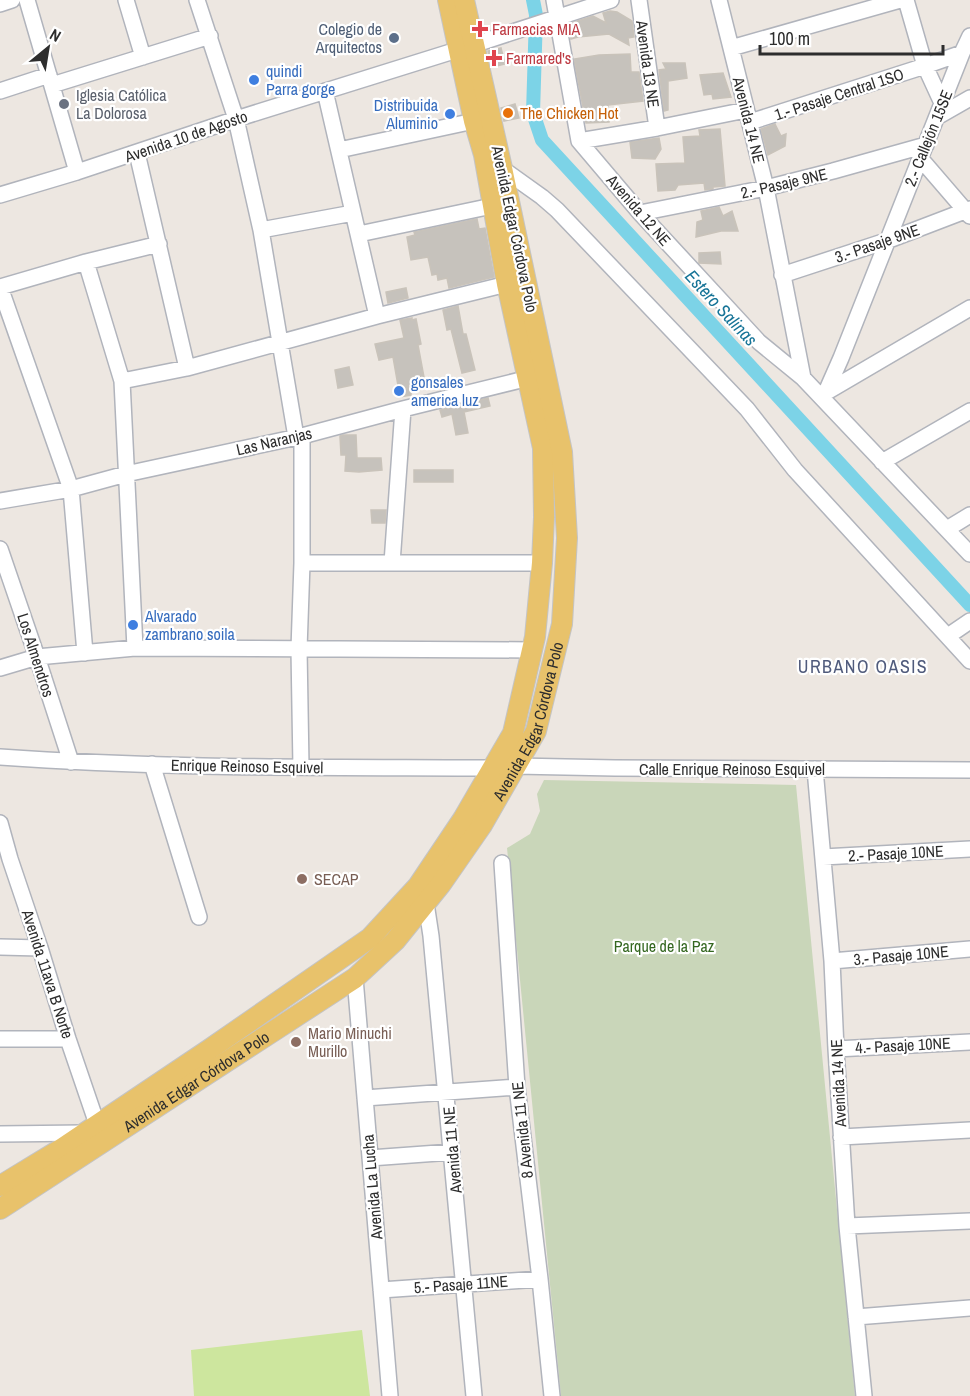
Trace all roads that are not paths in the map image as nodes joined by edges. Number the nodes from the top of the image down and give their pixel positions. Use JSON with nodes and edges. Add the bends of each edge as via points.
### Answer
{"nodes":[{"id":1,"x":12,"y":0,"type":"edge"},
{"id":2,"x":27,"y":0,"type":"edge"},
{"id":3,"x":126,"y":0,"type":"edge"},
{"id":4,"x":197,"y":0,"type":"edge"},
{"id":5,"x":448,"y":0,"type":"edge"},
{"id":6,"x":464,"y":0,"type":"edge"},
{"id":7,"x":554,"y":0,"type":"edge"},
{"id":8,"x":611,"y":0,"type":"edge"},
{"id":9,"x":639,"y":0,"type":"edge"},
{"id":10,"x":719,"y":0,"type":"edge"},
{"id":11,"x":900,"y":0,"type":"edge"},
{"id":12,"x":906,"y":0,"type":"edge"},
{"id":13,"x":0,"y":4,"type":"edge"},
{"id":14,"x":551,"y":20,"type":"junction"},
{"id":15,"x":210,"y":36,"type":"junction"},
{"id":16,"x":970,"y":36,"type":"edge"},
{"id":17,"x":466,"y":47,"type":"junction"},
{"id":18,"x":731,"y":48,"type":"junction"},
{"id":19,"x":962,"y":53,"type":"junction"},
{"id":20,"x":144,"y":57,"type":"junction"},
{"id":21,"x":925,"y":66,"type":"junction"},
{"id":22,"x":50,"y":80,"type":"junction"},
{"id":23,"x":0,"y":91,"type":"edge"},
{"id":24,"x":325,"y":91,"type":"junction"},
{"id":25,"x":970,"y":98,"type":"edge"},
{"id":26,"x":940,"y":110,"type":"junction"},
{"id":27,"x":748,"y":116,"type":"junction"},
{"id":28,"x":236,"y":119,"type":"junction"},
{"id":29,"x":474,"y":121,"type":"junction"},
{"id":30,"x":657,"y":128,"type":"junction"},
{"id":31,"x":579,"y":141,"type":"junction"},
{"id":32,"x":339,"y":150,"type":"junction"},
{"id":33,"x":923,"y":152,"type":"junction"},
{"id":34,"x":137,"y":153,"type":"junction"},
{"id":35,"x":484,"y":155,"type":"junction"},
{"id":36,"x":502,"y":168,"type":"junction"},
{"id":37,"x":77,"y":172,"type":"junction"},
{"id":38,"x":766,"y":188,"type":"junction"},
{"id":39,"x":0,"y":195,"type":"edge"},
{"id":40,"x":492,"y":206,"type":"junction"},
{"id":41,"x":969,"y":212,"type":"edge"},
{"id":42,"x":353,"y":213,"type":"junction"},
{"id":43,"x":639,"y":213,"type":"junction"},
{"id":44,"x":261,"y":231,"type":"junction"},
{"id":45,"x":359,"y":234,"type":"junction"},
{"id":46,"x":889,"y":240,"type":"junction"},
{"id":47,"x":159,"y":244,"type":"junction"},
{"id":48,"x":86,"y":262,"type":"junction"},
{"id":49,"x":782,"y":275,"type":"junction"},
{"id":50,"x":507,"y":284,"type":"junction"},
{"id":51,"x":0,"y":287,"type":"edge"},
{"id":52,"x":970,"y":308,"type":"edge"},
{"id":53,"x":377,"y":316,"type":"junction"},
{"id":54,"x":279,"y":342,"type":"junction"},
{"id":55,"x":187,"y":368,"type":"junction"},
{"id":56,"x":537,"y":376,"type":"junction"},
{"id":57,"x":803,"y":378,"type":"junction"},
{"id":58,"x":122,"y":381,"type":"junction"},
{"id":59,"x":823,"y":394,"type":"junction"},
{"id":60,"x":403,"y":408,"type":"junction"},
{"id":61,"x":970,"y":411,"type":"edge"},
{"id":62,"x":299,"y":436,"type":"junction"},
{"id":63,"x":882,"y":462,"type":"junction"},
{"id":64,"x":126,"y":474,"type":"junction"},
{"id":65,"x":71,"y":489,"type":"junction"},
{"id":66,"x":0,"y":501,"type":"edge"},
{"id":67,"x":970,"y":515,"type":"edge"},
{"id":68,"x":947,"y":529,"type":"junction"},
{"id":69,"x":0,"y":549,"type":"edge"},
{"id":70,"x":970,"y":554,"type":"edge"},
{"id":71,"x":392,"y":562,"type":"junction"},
{"id":72,"x":302,"y":563,"type":"junction"},
{"id":73,"x":542,"y":563,"type":"junction"},
{"id":74,"x":4,"y":577,"type":"edge"},
{"id":75,"x":966,"y":623,"type":"edge"},
{"id":76,"x":948,"y":636,"type":"junction"},
{"id":77,"x":135,"y":648,"type":"junction"},
{"id":78,"x":298,"y":649,"type":"junction"},
{"id":79,"x":533,"y":650,"type":"junction"},
{"id":80,"x":85,"y":653,"type":"junction"},
{"id":81,"x":37,"y":657,"type":"junction"},
{"id":82,"x":970,"y":661,"type":"edge"},
{"id":83,"x":0,"y":668,"type":"edge"},
{"id":84,"x":0,"y":757,"type":"edge"},
{"id":85,"x":70,"y":762,"type":"junction"},
{"id":86,"x":152,"y":764,"type":"junction"},
{"id":87,"x":516,"y":766,"type":"junction"},
{"id":88,"x":301,"y":767,"type":"junction"},
{"id":89,"x":494,"y":768,"type":"junction"},
{"id":90,"x":815,"y":769,"type":"junction"},
{"id":91,"x":970,"y":770,"type":"edge"},
{"id":92,"x":0,"y":824,"type":"edge"},
{"id":93,"x":970,"y":849,"type":"edge"},
{"id":94,"x":823,"y":857,"type":"junction"},
{"id":95,"x":5,"y":859,"type":"edge"},
{"id":96,"x":502,"y":863,"type":"dead end"},
{"id":97,"x":426,"y":903,"type":"junction"},
{"id":98,"x":198,"y":917,"type":"dead end"},
{"id":99,"x":0,"y":947,"type":"edge"},
{"id":100,"x":40,"y":948,"type":"junction"},
{"id":101,"x":970,"y":949,"type":"edge"},
{"id":102,"x":832,"y":961,"type":"junction"},
{"id":103,"x":355,"y":978,"type":"junction"},
{"id":104,"x":0,"y":1039,"type":"edge"},
{"id":105,"x":68,"y":1039,"type":"junction"},
{"id":106,"x":970,"y":1042,"type":"edge"},
{"id":107,"x":836,"y":1049,"type":"junction"},
{"id":108,"x":517,"y":1087,"type":"junction"},
{"id":109,"x":446,"y":1091,"type":"junction"},
{"id":110,"x":365,"y":1098,"type":"junction"},
{"id":111,"x":91,"y":1129,"type":"junction"},
{"id":112,"x":970,"y":1130,"type":"edge"},
{"id":113,"x":0,"y":1134,"type":"edge"},
{"id":114,"x":841,"y":1137,"type":"junction"},
{"id":115,"x":452,"y":1152,"type":"junction"},
{"id":116,"x":370,"y":1158,"type":"junction"},
{"id":117,"x":0,"y":1186,"type":"edge"},
{"id":118,"x":0,"y":1209,"type":"edge"},
{"id":119,"x":970,"y":1221,"type":"edge"},
{"id":120,"x":847,"y":1226,"type":"junction"},
{"id":121,"x":540,"y":1279,"type":"junction"},
{"id":122,"x":465,"y":1284,"type":"junction"},
{"id":123,"x":381,"y":1290,"type":"junction"},
{"id":124,"x":970,"y":1308,"type":"edge"},
{"id":125,"x":856,"y":1317,"type":"junction"},
{"id":126,"x":390,"y":1396,"type":"edge"},
{"id":127,"x":474,"y":1396,"type":"edge"},
{"id":128,"x":552,"y":1396,"type":"edge"},
{"id":129,"x":864,"y":1396,"type":"edge"}],
"edges":[{"from":1,"to":13,"type":"street"},
{"from":2,"to":22,"type":"street"},
{"from":3,"to":20,"type":"street"},
{"from":4,"to":15,"type":"street"},
{"from":5,"to":17,"type":"main road","name":"Avenida Edgar Córdova Polo"},
{"from":6,"to":17,"type":"main road","name":"Avenida Edgar Córdova Polo"},
{"from":7,"to":14,"type":"street","name":"Avenida 12 NE"},
{"from":8,"to":14,"type":"street","name":"Avenida 10 de Agosto"},
{"from":9,"to":30,"type":"street","name":"Avenida 13 NE"},
{"from":10,"to":18,"type":"street","name":"Avenida 14 NE"},
{"from":11,"to":18,"type":"street"},
{"from":12,"to":21,"type":"street"},
{"from":14,"to":17,"type":"street","name":"Avenida 10 de Agosto"},
{"from":14,"to":31,"type":"street","name":"Avenida 12 NE"},
{"from":15,"to":20,"type":"street"},
{"from":15,"to":28,"type":"street"},
{"from":16,"to":19,"type":"street","name":"2.- Callejón 15SE"},
{"from":17,"to":24,"type":"street","name":"Avenida 10 de Agosto"},
{"from":17,"to":29,"type":"main road","name":"Avenida Edgar Córdova Polo"},
{"from":17,"to":36,"type":"main road","name":"Avenida Edgar Córdova Polo"},
{"from":18,"to":27,"type":"street","name":"Avenida 14 NE"},
{"from":19,"to":21,"type":"street","name":"1.- Pasaje Central 1SO"},
{"from":19,"to":26,"type":"street","name":"2.- Callejón 15SE"},
{"from":20,"to":22,"type":"street"},
{"from":21,"to":26,"type":"street"},
{"from":21,"to":27,"type":"street","name":"1.- Pasaje Central 1SO"},
{"from":22,"to":23,"type":"street"},
{"from":22,"to":37,"type":"street"},
{"from":24,"to":28,"type":"street","name":"Avenida 10 de Agosto"},
{"from":24,"to":32,"type":"street"},
{"from":25,"to":26,"type":"street"},
{"from":26,"to":33,"type":"street","name":"2.- Callejón 15SE"},
{"from":27,"to":30,"type":"street","name":"1.- Pasaje Central 1SO"},
{"from":27,"to":38,"type":"street","name":"Avenida 14 NE"},
{"from":28,"to":34,"type":"street","name":"Avenida 10 de Agosto"},
{"from":28,"to":44,"type":"street"},
{"from":29,"to":32,"type":"street"},
{"from":29,"to":35,"type":"main road","name":"Avenida Edgar Córdova Polo"},
{"from":30,"to":31,"type":"street","name":"1.- Pasaje Central 1SO"},
{"from":31,"to":43,"type":"street","name":"Avenida 12 NE"},
{"from":32,"to":42,"type":"street"},
{"from":33,"to":38,"type":"street","name":"2.- Pasaje 9NE"},
{"from":33,"to":41,"type":"street"},
{"from":33,"to":46,"type":"street","name":"2.- Callejón 15SE"},
{"from":34,"to":37,"type":"street","name":"Avenida 10 de Agosto"},
{"from":34,"to":47,"type":"street"},
{"from":35,"to":36,"type":"street"},
{"from":35,"to":40,"type":"main road","name":"Avenida Edgar Córdova Polo"},
{"from":36,"to":56,"type":"main road","name":"Avenida Edgar Córdova Polo"},
{"from":36,"to":76,"type":"street","via":[[557,210],[747,409],[795,470]]},
{"from":37,"to":39,"type":"street","name":"Avenida 10 de Agosto"},
{"from":38,"to":43,"type":"street","name":"2.- Pasaje 9NE"},
{"from":38,"to":49,"type":"street","name":"Avenida 14 NE"},
{"from":40,"to":45,"type":"street"},
{"from":40,"to":50,"type":"main road","name":"Avenida Edgar Córdova Polo"},
{"from":41,"to":46,"type":"street","name":"3.- Pasaje 9NE"},
{"from":42,"to":44,"type":"street"},
{"from":42,"to":45,"type":"street"},
{"from":43,"to":57,"type":"street","name":"Avenida 12 NE","via":[[759,342]]},
{"from":44,"to":54,"type":"street"},
{"from":45,"to":53,"type":"street"},
{"from":46,"to":49,"type":"street","name":"3.- Pasaje 9NE"},
{"from":46,"to":59,"type":"street","name":"2.- Callejón 15SE"},
{"from":47,"to":48,"type":"street"},
{"from":47,"to":55,"type":"street"},
{"from":48,"to":51,"type":"street"},
{"from":48,"to":58,"type":"street"},
{"from":49,"to":57,"type":"street","name":"Avenida 14 NE"},
{"from":50,"to":53,"type":"street"},
{"from":50,"to":56,"type":"main road","name":"Avenida Edgar Córdova Polo"},
{"from":51,"to":65,"type":"street"},
{"from":52,"to":59,"type":"street"},
{"from":53,"to":54,"type":"street"},
{"from":54,"to":55,"type":"street"},
{"from":54,"to":62,"type":"street"},
{"from":55,"to":58,"type":"street"},
{"from":56,"to":60,"type":"street","name":"Las Naranjas"},
{"from":56,"to":73,"type":"main road","name":"Avenida Edgar Córdova Polo","via":[[543,448]]},
{"from":56,"to":87,"type":"main road","name":"Avenida Edgar Córdova Polo","via":[[562,452],[567,538],[562,624],[536,731]]},
{"from":57,"to":59,"type":"street","name":"Avenida 12 NE"},
{"from":58,"to":64,"type":"street"},
{"from":59,"to":63,"type":"street","name":"Avenida 12 NE"},
{"from":60,"to":62,"type":"street","name":"Las Naranjas"},
{"from":60,"to":71,"type":"street"},
{"from":61,"to":63,"type":"street"},
{"from":62,"to":64,"type":"street","name":"Las Naranjas"},
{"from":62,"to":72,"type":"street"},
{"from":63,"to":68,"type":"street"},
{"from":64,"to":65,"type":"street","name":"Las Naranjas"},
{"from":64,"to":77,"type":"street"},
{"from":65,"to":66,"type":"street","name":"Las Naranjas"},
{"from":65,"to":80,"type":"street"},
{"from":67,"to":68,"type":"street"},
{"from":68,"to":70,"type":"street"},
{"from":69,"to":74,"type":"street","name":"Los Almendros"},
{"from":71,"to":72,"type":"street"},
{"from":71,"to":73,"type":"street"},
{"from":72,"to":78,"type":"street"},
{"from":73,"to":79,"type":"main road","name":"Avenida Edgar Córdova Polo"},
{"from":74,"to":81,"type":"street","name":"Los Almendros"},
{"from":75,"to":76,"type":"street"},
{"from":76,"to":82,"type":"street"},
{"from":77,"to":78,"type":"street"},
{"from":77,"to":80,"type":"street"},
{"from":78,"to":79,"type":"street"},
{"from":78,"to":88,"type":"street"},
{"from":79,"to":89,"type":"main road","name":"Avenida Edgar Córdova Polo","via":[[513,733]]},
{"from":80,"to":81,"type":"street"},
{"from":81,"to":83,"type":"street"},
{"from":81,"to":85,"type":"street","name":"Los Almendros"},
{"from":84,"to":85,"type":"street","name":"Enrique Reinoso Esquivel"},
{"from":85,"to":86,"type":"street","name":"Enrique Reinoso Esquivel"},
{"from":86,"to":88,"type":"street","name":"Enrique Reinoso Esquivel"},
{"from":86,"to":98,"type":"street"},
{"from":87,"to":89,"type":"street","name":"Calle Enrique Reinoso Esquivel"},
{"from":87,"to":90,"type":"street","name":"Calle Enrique Reinoso Esquivel"},
{"from":87,"to":97,"type":"main road","name":"Avenida Edgar Córdova Polo","via":[[482,825]]},
{"from":88,"to":89,"type":"street","name":"Enrique Reinoso Esquivel"},
{"from":89,"to":111,"type":"main road","name":"Avenida Edgar Córdova Polo","via":[[417,886],[370,938]]},
{"from":90,"to":91,"type":"street","name":"Calle Enrique Reinoso Esquivel"},
{"from":90,"to":94,"type":"street","name":"Avenida 14 NE"},
{"from":92,"to":95,"type":"street","name":"Avenida 11ava B Norte"},
{"from":93,"to":94,"type":"street","name":"2.- Pasaje 10NE"},
{"from":94,"to":102,"type":"street","name":"Avenida 14 NE"},
{"from":95,"to":100,"type":"street","name":"Avenida 11ava B Norte"},
{"from":96,"to":108,"type":"street","name":"8 Avenida 11 NE"},
{"from":97,"to":103,"type":"main road","name":"Avenida Edgar Córdova Polo","via":[[395,941]]},
{"from":97,"to":109,"type":"street","name":"Avenida 11 NE"},
{"from":99,"to":100,"type":"street"},
{"from":100,"to":105,"type":"street","name":"Avenida 11ava B Norte"},
{"from":101,"to":102,"type":"street","name":"3.- Pasaje 10NE"},
{"from":102,"to":107,"type":"street","name":"Avenida 14 NE"},
{"from":103,"to":110,"type":"street","name":"Avenida La Lucha"},
{"from":103,"to":118,"type":"main road","name":"Avenida Edgar Córdova Polo"},
{"from":104,"to":105,"type":"street"},
{"from":105,"to":111,"type":"street","name":"Avenida 11ava B Norte"},
{"from":106,"to":107,"type":"street","name":"4.- Pasaje 10NE"},
{"from":107,"to":114,"type":"street","name":"Avenida 14 NE"},
{"from":108,"to":109,"type":"street"},
{"from":108,"to":121,"type":"street","name":"8 Avenida 11 NE"},
{"from":109,"to":110,"type":"street"},
{"from":109,"to":115,"type":"street","name":"Avenida 11 NE"},
{"from":110,"to":116,"type":"street","name":"Avenida La Lucha"},
{"from":111,"to":113,"type":"street"},
{"from":111,"to":117,"type":"main road","name":"Avenida Edgar Córdova Polo"},
{"from":112,"to":114,"type":"street"},
{"from":114,"to":120,"type":"street","name":"Avenida 14 NE"},
{"from":115,"to":116,"type":"street"},
{"from":115,"to":122,"type":"street","name":"Avenida 11 NE"},
{"from":116,"to":123,"type":"street","name":"Avenida La Lucha"},
{"from":119,"to":120,"type":"street"},
{"from":120,"to":125,"type":"street","name":"Avenida 14 NE"},
{"from":121,"to":122,"type":"street","name":"5.- Pasaje 11NE"},
{"from":121,"to":128,"type":"street","name":"8 Avenida 11 NE"},
{"from":122,"to":123,"type":"street","name":"5.- Pasaje 11NE"},
{"from":122,"to":127,"type":"street","name":"Avenida 11 NE"},
{"from":123,"to":126,"type":"street","name":"Avenida La Lucha"},
{"from":124,"to":125,"type":"street"},
{"from":125,"to":129,"type":"street","name":"Avenida 14 NE"}]}
